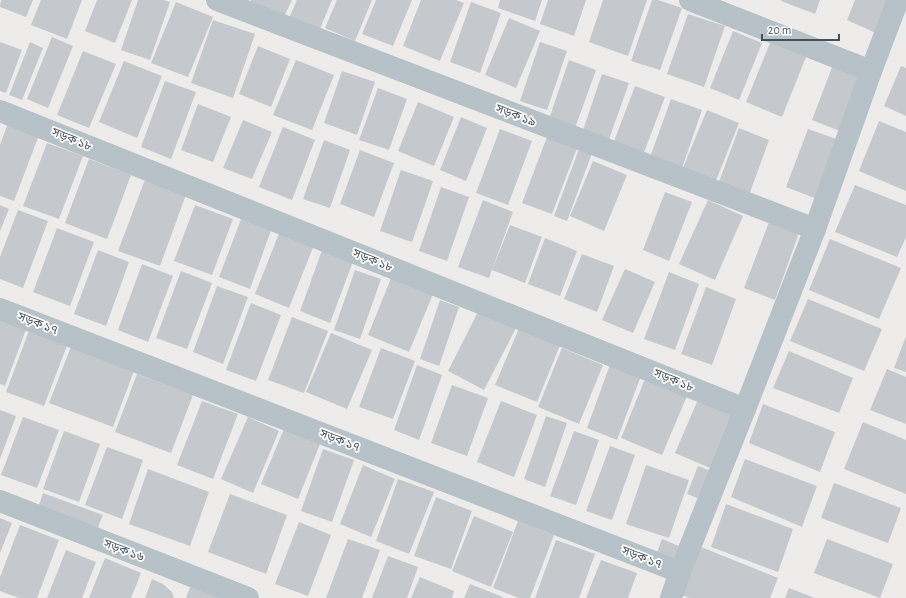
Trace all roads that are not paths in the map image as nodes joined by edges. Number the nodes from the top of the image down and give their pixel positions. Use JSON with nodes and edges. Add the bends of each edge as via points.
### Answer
{"nodes":[{"id":1,"x":217,"y":0,"type":"edge"},
{"id":2,"x":690,"y":0,"type":"edge"},
{"id":3,"x":898,"y":0,"type":"edge"},
{"id":4,"x":871,"y":71,"type":"junction"},
{"id":5,"x":0,"y":111,"type":"edge"},
{"id":6,"x":815,"y":229,"type":"junction"},
{"id":7,"x":0,"y":309,"type":"edge"},
{"id":8,"x":745,"y":409,"type":"junction"},
{"id":9,"x":0,"y":501,"type":"edge"},
{"id":10,"x":680,"y":572,"type":"junction"},
{"id":11,"x":248,"y":598,"type":"edge"},
{"id":12,"x":671,"y":598,"type":"edge"}],
"edges":[{"from":1,"to":6,"type":"street","name":"সড়ক ১৯"},
{"from":2,"to":4,"type":"street"},
{"from":3,"to":4,"type":"street"},
{"from":4,"to":6,"type":"street"},
{"from":5,"to":8,"type":"street","name":"সড়ক ১৮"},
{"from":6,"to":8,"type":"street"},
{"from":7,"to":10,"type":"street","name":"সড়ক ১৭"},
{"from":8,"to":10,"type":"street"},
{"from":9,"to":11,"type":"street","name":"সড়ক ১৬"},
{"from":10,"to":12,"type":"street"}]}
